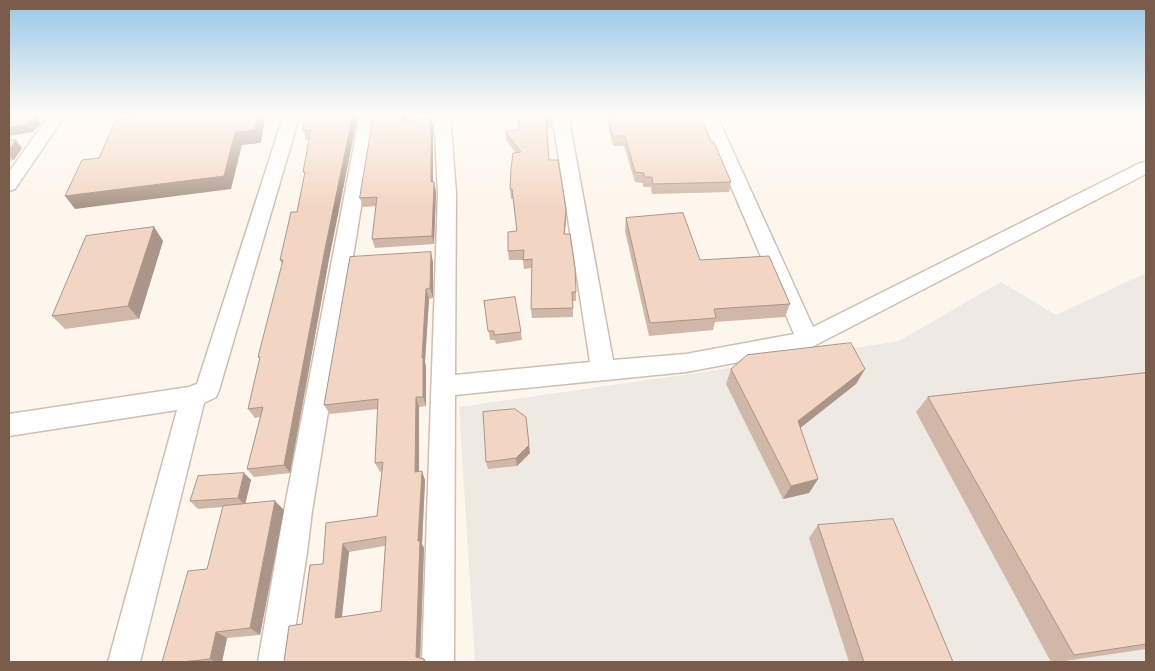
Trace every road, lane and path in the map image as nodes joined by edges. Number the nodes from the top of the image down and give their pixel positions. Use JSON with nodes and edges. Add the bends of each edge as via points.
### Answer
{"nodes":[{"id":1,"x":37,"y":145,"type":"edge"},
{"id":2,"x":282,"y":145,"type":"edge"},
{"id":3,"x":364,"y":145,"type":"edge"},
{"id":4,"x":444,"y":145,"type":"edge"},
{"id":5,"x":565,"y":145,"type":"edge"},
{"id":6,"x":722,"y":145,"type":"edge"},
{"id":7,"x":1146,"y":167,"type":"edge"},
{"id":8,"x":9,"y":185,"type":"edge"},
{"id":9,"x":808,"y":340,"type":"junction"},
{"id":10,"x":603,"y":370,"type":"junction"},
{"id":11,"x":443,"y":386,"type":"junction"},
{"id":12,"x":193,"y":397,"type":"junction"},
{"id":13,"x":9,"y":425,"type":"edge"},
{"id":14,"x":124,"y":662,"type":"edge"},
{"id":15,"x":274,"y":662,"type":"edge"},
{"id":16,"x":438,"y":662,"type":"edge"}],
"edges":[{"from":1,"to":8,"type":"street"},
{"from":2,"to":12,"type":"street","via":[[207,390]]},
{"from":3,"to":15,"type":"street","via":[[351,258]]},
{"from":4,"to":11,"type":"street","via":[[447,193],[436,253]]},
{"from":5,"to":10,"type":"street"},
{"from":6,"to":9,"type":"street"},
{"from":7,"to":9,"type":"street"},
{"from":9,"to":10,"type":"street","via":[[686,363]]},
{"from":10,"to":11,"type":"street"},
{"from":11,"to":16,"type":"street"},
{"from":12,"to":13,"type":"street"},
{"from":12,"to":14,"type":"street"}]}
